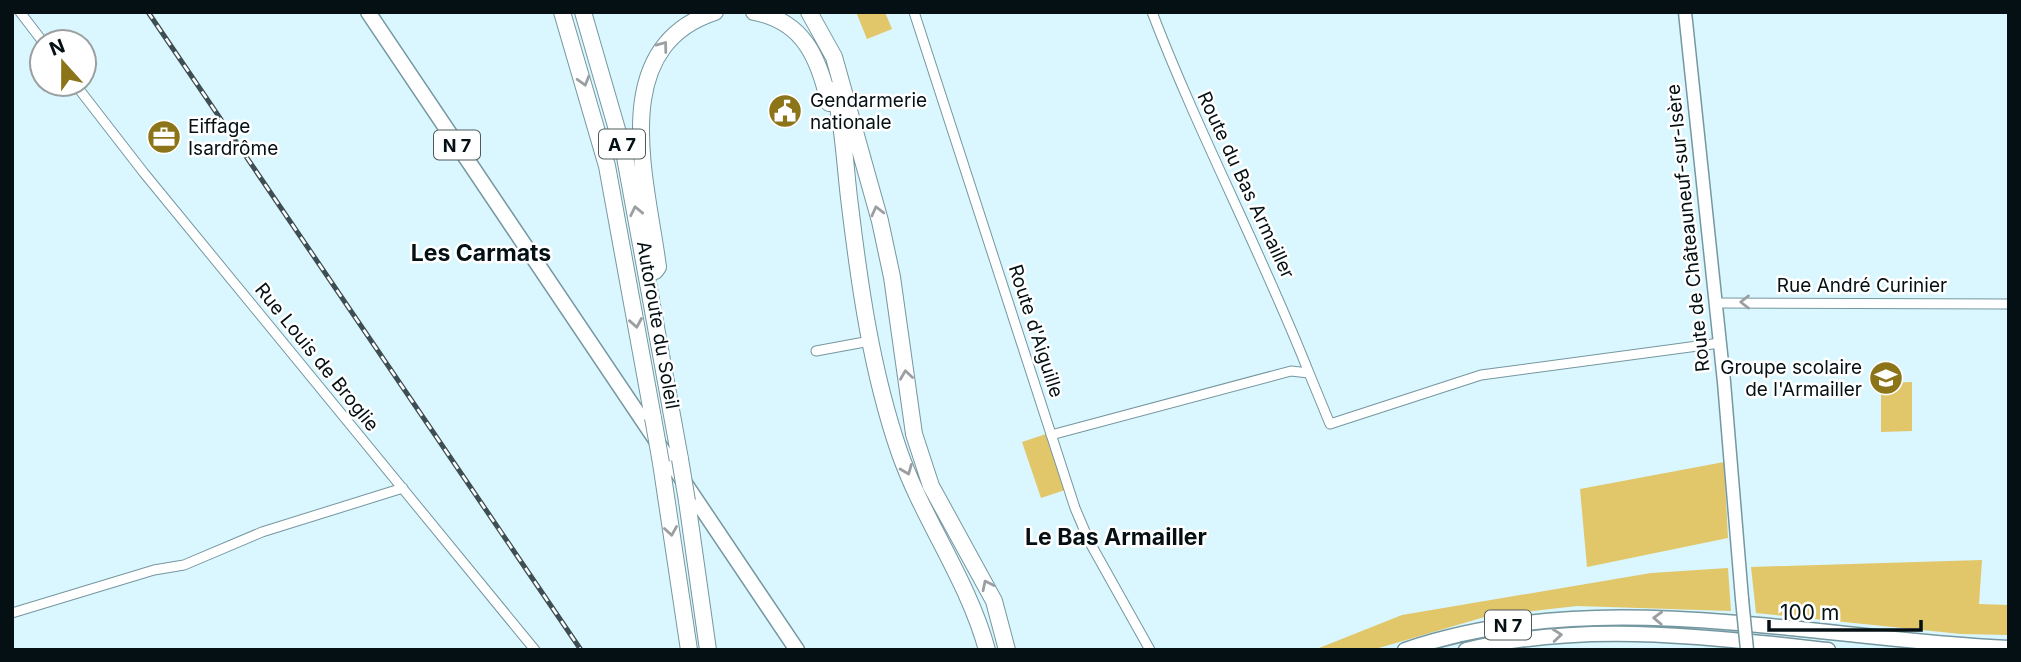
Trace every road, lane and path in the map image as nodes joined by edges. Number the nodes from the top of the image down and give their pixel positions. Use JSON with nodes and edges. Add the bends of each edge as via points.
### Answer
{"nodes":[{"id":1,"x":20,"y":12,"type":"edge"},
{"id":2,"x":368,"y":12,"type":"edge"},
{"id":3,"x":583,"y":12,"type":"edge"},
{"id":4,"x":715,"y":12,"type":"edge"},
{"id":5,"x":754,"y":12,"type":"edge"},
{"id":6,"x":797,"y":12,"type":"edge"},
{"id":7,"x":809,"y":12,"type":"edge"},
{"id":8,"x":914,"y":12,"type":"edge"},
{"id":9,"x":1153,"y":12,"type":"edge"},
{"id":10,"x":1685,"y":12,"type":"edge"},
{"id":11,"x":563,"y":14,"type":"edge"},
{"id":12,"x":32,"y":28,"type":"edge"},
{"id":13,"x":86,"y":98,"type":"edge"},
{"id":14,"x":841,"y":139,"type":"junction"},
{"id":15,"x":649,"y":278,"type":"junction"},
{"id":16,"x":1716,"y":303,"type":"junction"},
{"id":17,"x":2009,"y":304,"type":"edge"},
{"id":18,"x":870,"y":341,"type":"junction"},
{"id":19,"x":1720,"y":343,"type":"junction"},
{"id":20,"x":816,"y":351,"type":"dead end"},
{"id":21,"x":1309,"y":373,"type":"junction"},
{"id":22,"x":1051,"y":435,"type":"junction"},
{"id":23,"x":403,"y":488,"type":"junction"},
{"id":24,"x":12,"y":613,"type":"edge"},
{"id":25,"x":2009,"y":649,"type":"edge"},
{"id":26,"x":535,"y":650,"type":"edge"},
{"id":27,"x":689,"y":650,"type":"edge"},
{"id":28,"x":708,"y":650,"type":"edge"},
{"id":29,"x":797,"y":650,"type":"edge"},
{"id":30,"x":987,"y":650,"type":"edge"},
{"id":31,"x":1007,"y":650,"type":"edge"},
{"id":32,"x":1150,"y":650,"type":"edge"},
{"id":33,"x":1405,"y":650,"type":"edge"},
{"id":34,"x":1466,"y":650,"type":"edge"},
{"id":35,"x":1747,"y":650,"type":"edge"},
{"id":36,"x":1828,"y":650,"type":"edge"}],
"edges":[{"from":1,"to":12,"type":"street"},
{"from":2,"to":29,"type":"main road","number":"N 7"},
{"from":15,"to":3,"type":"highway","name":"Autoroute du Soleil","number":"A 7","one_way":true,"via":[[620,135]]},
{"from":15,"to":4,"type":"highway","one_way":true,"via":[[658,267],[640,120],[646,82],[660,48],[671,36],[685,24]]},
{"from":5,"to":14,"type":"highway","via":[[781,22],[811,49],[820,64]]},
{"from":6,"to":14,"type":"highway","via":[[824,55],[838,105]]},
{"from":31,"to":7,"type":"highway","one_way":true,"via":[[994,601],[931,486],[915,435],[880,221],[834,57]]},
{"from":8,"to":22,"type":"street","name":"Route d'Aiguille"},
{"from":9,"to":21,"type":"street","name":"Route du Bas Armailler"},
{"from":10,"to":16,"type":"main road","name":"Route de Châteauneuf-sur-Isère"},
{"from":11,"to":27,"type":"highway","name":"Autoroute du Soleil","number":"A 7","one_way":true,"bridge":true,"via":[[607,166],[661,463]]},
{"from":13,"to":23,"type":"street","name":"Rue Louis de Broglie"},
{"from":14,"to":18,"type":"highway"},
{"from":15,"to":28,"type":"highway","name":"Autoroute du Soleil","number":"A 7","bridge":true},
{"from":17,"to":16,"type":"street","name":"Rue André Curinier","one_way":true},
{"from":16,"to":19,"type":"main road","name":"Route de Châteauneuf-sur-Isère"},
{"from":18,"to":20,"type":"street"},
{"from":18,"to":30,"type":"highway","one_way":true,"via":[[899,451],[928,523],[971,602]]},
{"from":19,"to":21,"type":"street","name":"Route du Bas Armailler","via":[[1481,375],[1330,424]]},
{"from":19,"to":35,"type":"main road","name":"Route de Châteauneuf-sur-Isère","bridge":true},
{"from":21,"to":22,"type":"street","via":[[1291,371]]},
{"from":22,"to":32,"type":"street","name":"Route d'Aiguille","via":[[1089,541]]},
{"from":23,"to":24,"type":"street","via":[[262,532],[184,565]]},
{"from":23,"to":26,"type":"street","name":"Rue Louis de Broglie"},
{"from":25,"to":33,"type":"main road","number":"N 7","one_way":true,"via":[[1926,645],[1700,619],[1615,617],[1505,625]]},
{"from":34,"to":36,"type":"main road","number":"N 7","one_way":true,"via":[[1583,632]]}]}
